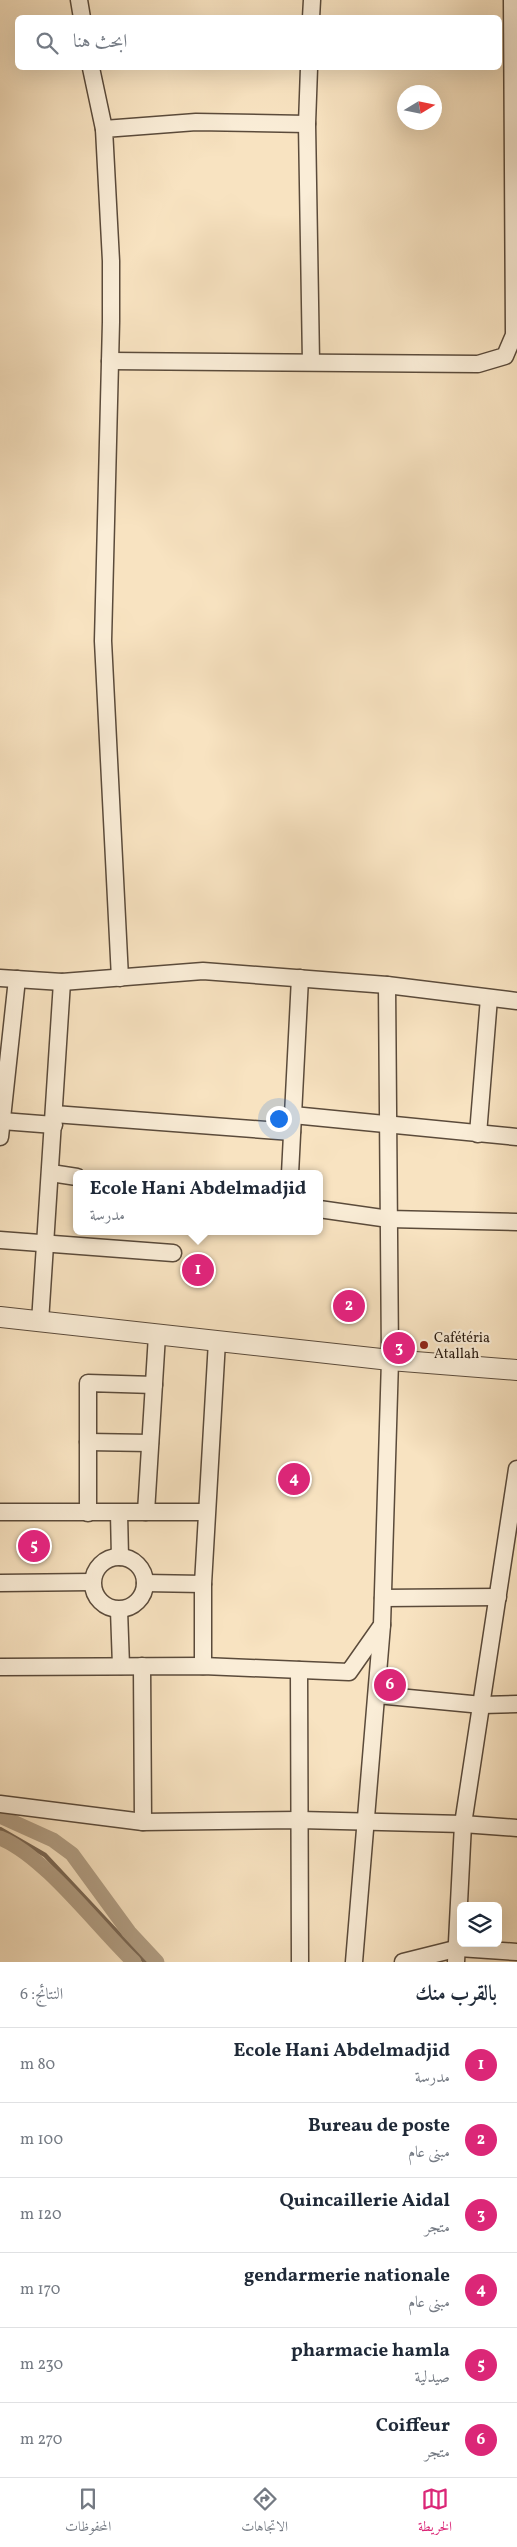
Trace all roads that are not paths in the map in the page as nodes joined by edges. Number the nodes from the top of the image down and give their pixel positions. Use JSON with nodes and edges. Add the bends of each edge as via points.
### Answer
{"nodes":[{"id":1,"x":79,"y":0,"type":"edge"},
{"id":2,"x":312,"y":0,"type":"edge"},
{"id":3,"x":512,"y":0,"type":"edge"},
{"id":4,"x":82,"y":15,"type":"edge"},
{"id":5,"x":311,"y":15,"type":"edge"},
{"id":6,"x":91,"y":70,"type":"edge"},
{"id":7,"x":310,"y":70,"type":"edge"},
{"id":8,"x":307,"y":124,"type":"junction"},
{"id":9,"x":104,"y":129,"type":"junction"},
{"id":10,"x":110,"y":361,"type":"junction"},
{"id":11,"x":311,"y":362,"type":"junction"},
{"id":12,"x":0,"y":978,"type":"edge"},
{"id":13,"x":120,"y":978,"type":"junction"},
{"id":14,"x":300,"y":978,"type":"junction"},
{"id":15,"x":17,"y":979,"type":"junction"},
{"id":16,"x":62,"y":982,"type":"junction"},
{"id":17,"x":387,"y":985,"type":"junction"},
{"id":18,"x":490,"y":998,"type":"junction"},
{"id":19,"x":517,"y":1001,"type":"edge"},
{"id":20,"x":293,"y":1115,"type":"junction"},
{"id":21,"x":54,"y":1120,"type":"junction"},
{"id":22,"x":388,"y":1126,"type":"junction"},
{"id":23,"x":1,"y":1129,"type":"edge"},
{"id":24,"x":292,"y":1132,"type":"junction"},
{"id":25,"x":478,"y":1134,"type":"junction"},
{"id":26,"x":517,"y":1137,"type":"edge"},
{"id":27,"x":290,"y":1170,"type":"edge"},
{"id":28,"x":51,"y":1173,"type":"junction"},
{"id":29,"x":73,"y":1176,"type":"edge"},
{"id":30,"x":323,"y":1210,"type":"edge"},
{"id":31,"x":389,"y":1219,"type":"junction"},
{"id":32,"x":517,"y":1222,"type":"edge"},
{"id":33,"x":0,"y":1240,"type":"edge"},
{"id":34,"x":46,"y":1244,"type":"junction"},
{"id":35,"x":173,"y":1253,"type":"dead end"},
{"id":36,"x":0,"y":1317,"type":"edge"},
{"id":37,"x":40,"y":1322,"type":"junction"},
{"id":38,"x":157,"y":1335,"type":"junction"},
{"id":39,"x":216,"y":1341,"type":"junction"},
{"id":40,"x":390,"y":1360,"type":"junction"},
{"id":41,"x":517,"y":1370,"type":"edge"},
{"id":42,"x":154,"y":1385,"type":"junction"},
{"id":43,"x":88,"y":1442,"type":"junction"},
{"id":44,"x":150,"y":1443,"type":"junction"},
{"id":45,"x":517,"y":1469,"type":"edge"},
{"id":46,"x":0,"y":1512,"type":"edge"},
{"id":47,"x":146,"y":1512,"type":"junction"},
{"id":48,"x":206,"y":1512,"type":"junction"},
{"id":49,"x":88,"y":1513,"type":"junction"},
{"id":50,"x":119,"y":1513,"type":"junction"},
{"id":51,"x":120,"y":1556,"type":"junction"},
{"id":52,"x":92,"y":1582,"type":"junction"},
{"id":53,"x":0,"y":1583,"type":"edge"},
{"id":54,"x":145,"y":1583,"type":"junction"},
{"id":55,"x":203,"y":1584,"type":"junction"},
{"id":56,"x":498,"y":1597,"type":"junction"},
{"id":57,"x":383,"y":1598,"type":"junction"},
{"id":58,"x":119,"y":1610,"type":"junction"},
{"id":59,"x":382,"y":1625,"type":"junction"},
{"id":60,"x":121,"y":1666,"type":"junction"},
{"id":61,"x":142,"y":1666,"type":"junction"},
{"id":62,"x":203,"y":1666,"type":"junction"},
{"id":63,"x":0,"y":1667,"type":"edge"},
{"id":64,"x":299,"y":1670,"type":"junction"},
{"id":65,"x":378,"y":1695,"type":"junction"},
{"id":66,"x":517,"y":1704,"type":"edge"},
{"id":67,"x":482,"y":1705,"type":"junction"},
{"id":68,"x":0,"y":1804,"type":"edge"},
{"id":69,"x":300,"y":1820,"type":"junction"},
{"id":70,"x":143,"y":1822,"type":"junction"},
{"id":71,"x":365,"y":1822,"type":"junction"},
{"id":72,"x":463,"y":1824,"type":"junction"},
{"id":73,"x":517,"y":1828,"type":"edge"},
{"id":74,"x":517,"y":1952,"type":"edge"},
{"id":75,"x":458,"y":1955,"type":"edge"},
{"id":76,"x":300,"y":1962,"type":"edge"},
{"id":77,"x":354,"y":1962,"type":"edge"},
{"id":78,"x":402,"y":1962,"type":"edge"}],
"edges":[{"from":1,"to":4,"type":"street"},
{"from":2,"to":5,"type":"street"},
{"from":3,"to":11,"type":"street","via":[[514,335],[505,356],[478,364]]},
{"from":6,"to":9,"type":"street"},
{"from":7,"to":8,"type":"street"},
{"from":8,"to":9,"type":"street","via":[[196,122]]},
{"from":8,"to":11,"type":"street"},
{"from":9,"to":10,"type":"street","via":[[111,262]]},
{"from":10,"to":11,"type":"street"},
{"from":10,"to":13,"type":"street","via":[[102,640]]},
{"from":12,"to":15,"type":"street"},
{"from":13,"to":14,"type":"street","via":[[203,971]]},
{"from":13,"to":16,"type":"street"},
{"from":14,"to":17,"type":"street"},
{"from":14,"to":20,"type":"street"},
{"from":15,"to":16,"type":"street"},
{"from":15,"to":23,"type":"street"},
{"from":16,"to":21,"type":"street"},
{"from":17,"to":18,"type":"street"},
{"from":17,"to":22,"type":"street"},
{"from":18,"to":19,"type":"street"},
{"from":18,"to":25,"type":"street"},
{"from":20,"to":22,"type":"street"},
{"from":20,"to":24,"type":"street"},
{"from":21,"to":23,"type":"street"},
{"from":21,"to":24,"type":"street"},
{"from":21,"to":28,"type":"street"},
{"from":22,"to":25,"type":"street"},
{"from":22,"to":31,"type":"street"},
{"from":24,"to":27,"type":"street"},
{"from":25,"to":26,"type":"street"},
{"from":28,"to":29,"type":"street"},
{"from":28,"to":34,"type":"street"},
{"from":30,"to":31,"type":"street"},
{"from":31,"to":32,"type":"street"},
{"from":31,"to":40,"type":"street"},
{"from":33,"to":34,"type":"street"},
{"from":34,"to":35,"type":"street"},
{"from":34,"to":37,"type":"street"},
{"from":36,"to":37,"type":"street"},
{"from":37,"to":38,"type":"street"},
{"from":38,"to":39,"type":"street"},
{"from":38,"to":42,"type":"street"},
{"from":39,"to":40,"type":"street"},
{"from":39,"to":48,"type":"street"},
{"from":40,"to":41,"type":"street"},
{"from":40,"to":57,"type":"street"},
{"from":42,"to":43,"type":"street","via":[[88,1383]]},
{"from":42,"to":44,"type":"street"},
{"from":43,"to":44,"type":"street"},
{"from":43,"to":49,"type":"street"},
{"from":44,"to":47,"type":"street"},
{"from":45,"to":56,"type":"street"},
{"from":46,"to":49,"type":"street"},
{"from":47,"to":48,"type":"street"},
{"from":47,"to":50,"type":"street"},
{"from":48,"to":55,"type":"street"},
{"from":49,"to":50,"type":"street"},
{"from":50,"to":51,"type":"street"},
{"from":51,"to":52,"type":"street","via":[[101,1564]]},
{"from":51,"to":54,"type":"street","via":[[140,1567]]},
{"from":52,"to":53,"type":"street"},
{"from":52,"to":58,"type":"street","via":[[101,1603]]},
{"from":54,"to":55,"type":"street"},
{"from":54,"to":58,"type":"street","via":[[145,1590],[136,1603]]},
{"from":55,"to":62,"type":"street"},
{"from":56,"to":57,"type":"street"},
{"from":56,"to":67,"type":"street"},
{"from":57,"to":59,"type":"street"},
{"from":58,"to":60,"type":"street"},
{"from":59,"to":64,"type":"street","via":[[349,1672]]},
{"from":59,"to":65,"type":"street"},
{"from":60,"to":61,"type":"street"},
{"from":60,"to":63,"type":"street"},
{"from":61,"to":62,"type":"street"},
{"from":61,"to":70,"type":"street"},
{"from":62,"to":64,"type":"street"},
{"from":64,"to":69,"type":"street"},
{"from":65,"to":67,"type":"street"},
{"from":65,"to":71,"type":"street"},
{"from":66,"to":67,"type":"street"},
{"from":67,"to":72,"type":"street"},
{"from":68,"to":70,"type":"street"},
{"from":69,"to":70,"type":"street"},
{"from":69,"to":71,"type":"street"},
{"from":69,"to":76,"type":"street"},
{"from":71,"to":72,"type":"street"},
{"from":71,"to":77,"type":"street"},
{"from":72,"to":73,"type":"street"},
{"from":72,"to":75,"type":"street"},
{"from":74,"to":75,"type":"street"},
{"from":75,"to":78,"type":"street"}]}
